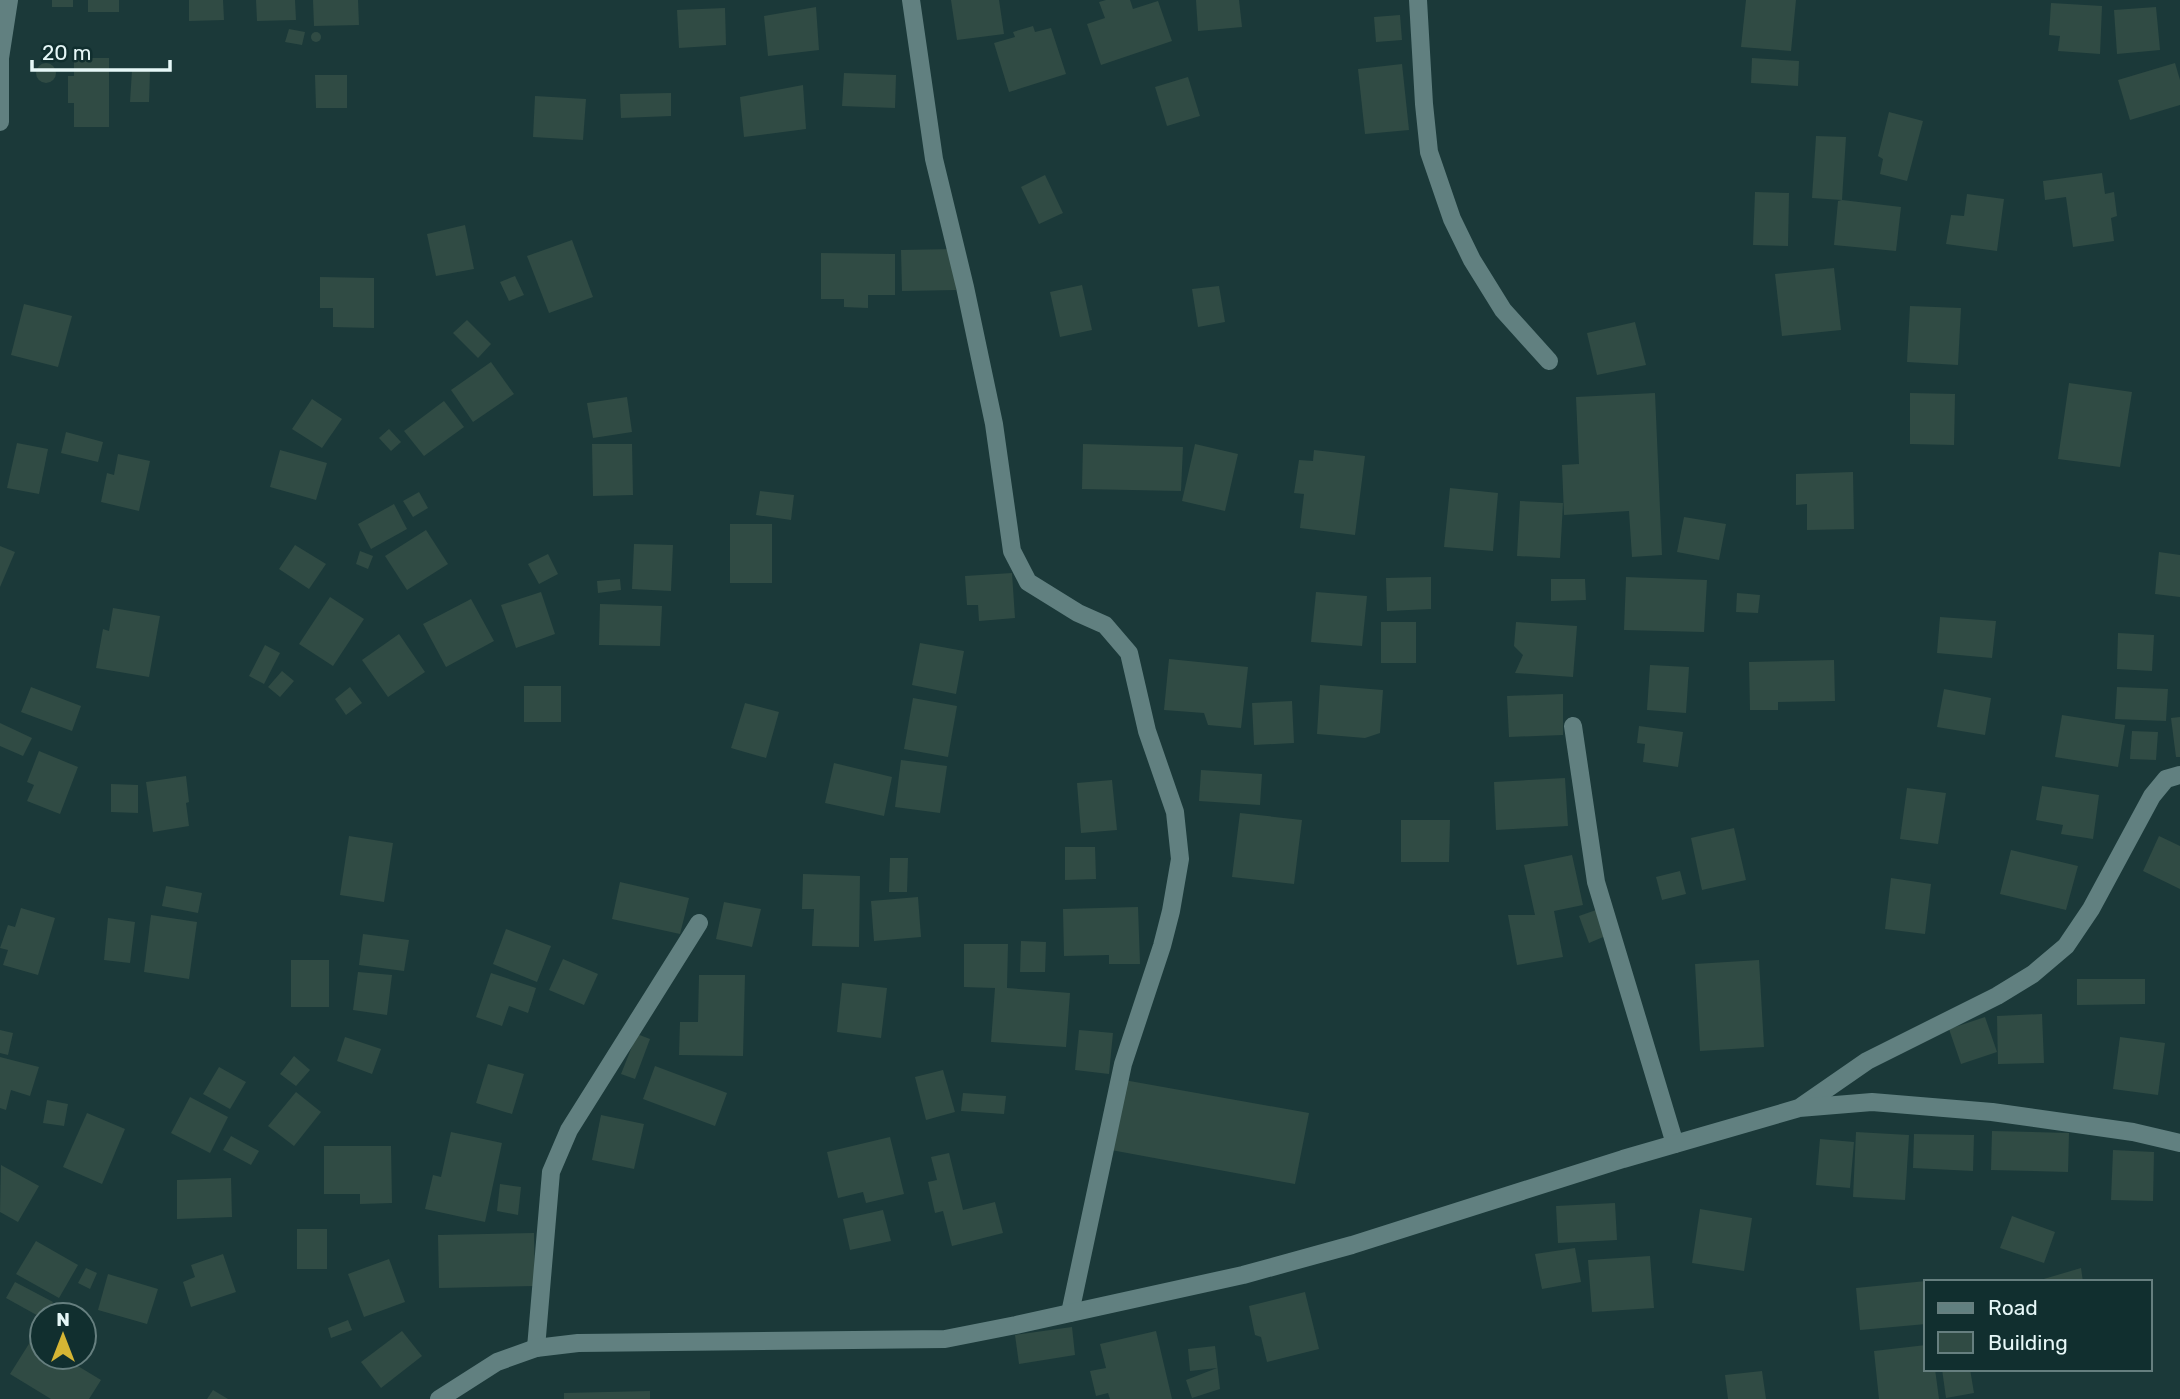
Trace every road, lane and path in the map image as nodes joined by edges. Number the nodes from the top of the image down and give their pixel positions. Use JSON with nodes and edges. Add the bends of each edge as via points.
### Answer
{"nodes":[{"id":1,"x":9,"y":0,"type":"edge"},
{"id":2,"x":911,"y":0,"type":"edge"},
{"id":3,"x":1418,"y":0,"type":"edge"},
{"id":4,"x":0,"y":122,"type":"edge"},
{"id":5,"x":1549,"y":361,"type":"dead end"},
{"id":6,"x":1573,"y":726,"type":"dead end"},
{"id":7,"x":2180,"y":775,"type":"edge"},
{"id":8,"x":699,"y":923,"type":"dead end"},
{"id":9,"x":1799,"y":1108,"type":"junction"},
{"id":10,"x":2180,"y":1143,"type":"edge"},
{"id":11,"x":1675,"y":1144,"type":"junction"},
{"id":12,"x":1070,"y":1313,"type":"junction"},
{"id":13,"x":536,"y":1348,"type":"junction"},
{"id":14,"x":439,"y":1399,"type":"edge"}],
"edges":[{"from":1,"to":4,"type":"street","via":[[0,58]]},
{"from":2,"to":12,"type":"street","via":[[934,159],[994,424],[1012,551],[1028,582],[1105,625],[1129,653],[1147,731],[1175,812],[1180,859],[1171,911],[1123,1064]]},
{"from":3,"to":5,"type":"street","via":[[1429,152],[1452,219],[1503,310]]},
{"from":6,"to":11,"type":"street","via":[[1596,882]]},
{"from":7,"to":9,"type":"street","via":[[2166,779],[2152,796],[2103,889],[2066,946],[1997,996],[1867,1061]]},
{"from":8,"to":13,"type":"street","via":[[569,1130],[551,1171]]},
{"from":9,"to":10,"type":"street","via":[[1872,1102],[1992,1111]]},
{"from":9,"to":11,"type":"street"},
{"from":11,"to":12,"type":"street","via":[[1352,1245]]},
{"from":12,"to":13,"type":"street","via":[[945,1339],[578,1342]]},
{"from":13,"to":14,"type":"street","via":[[497,1362]]}]}
